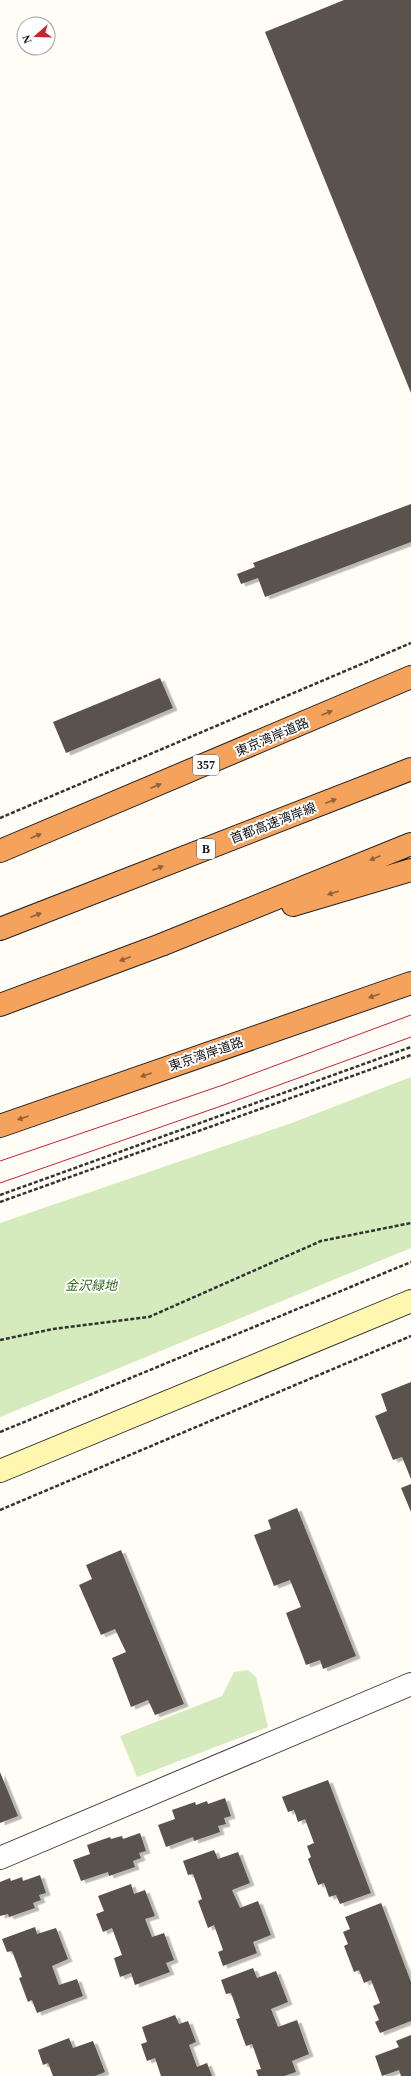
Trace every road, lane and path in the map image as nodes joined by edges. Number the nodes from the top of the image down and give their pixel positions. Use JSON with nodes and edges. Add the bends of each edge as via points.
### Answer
{"nodes":[{"id":1,"x":411,"y":643,"type":"edge"},
{"id":2,"x":411,"y":677,"type":"edge"},
{"id":3,"x":411,"y":770,"type":"edge"},
{"id":4,"x":0,"y":818,"type":"edge"},
{"id":5,"x":411,"y":844,"type":"edge"},
{"id":6,"x":0,"y":851,"type":"edge"},
{"id":7,"x":411,"y":870,"type":"edge"},
{"id":8,"x":0,"y":929,"type":"edge"},
{"id":9,"x":161,"y":945,"type":"junction"},
{"id":10,"x":411,"y":983,"type":"edge"},
{"id":11,"x":0,"y":1006,"type":"edge"},
{"id":12,"x":411,"y":1047,"type":"edge"},
{"id":13,"x":411,"y":1055,"type":"edge"},
{"id":14,"x":0,"y":1126,"type":"edge"},
{"id":15,"x":0,"y":1195,"type":"edge"},
{"id":16,"x":0,"y":1202,"type":"edge"},
{"id":17,"x":411,"y":1223,"type":"edge"},
{"id":18,"x":411,"y":1262,"type":"edge"},
{"id":19,"x":411,"y":1300,"type":"edge"},
{"id":20,"x":411,"y":1336,"type":"edge"},
{"id":21,"x":0,"y":1340,"type":"edge"},
{"id":22,"x":0,"y":1432,"type":"edge"},
{"id":23,"x":0,"y":1471,"type":"edge"},
{"id":24,"x":0,"y":1510,"type":"edge"},
{"id":25,"x":411,"y":1684,"type":"edge"},
{"id":26,"x":0,"y":1858,"type":"edge"}],
"edges":[{"from":1,"to":4,"type":"path"},
{"from":6,"to":2,"type":"highway","name":"東京湾岸道路","number":"357","one_way":true},
{"from":8,"to":3,"type":"highway","name":"首都高速湾岸線","number":"B","one_way":true},
{"from":5,"to":9,"type":"highway","one_way":true},
{"from":7,"to":9,"type":"highway","one_way":true},
{"from":9,"to":11,"type":"highway","one_way":true},
{"from":10,"to":14,"type":"highway","name":"東京湾岸道路","one_way":true},
{"from":12,"to":15,"type":"path"},
{"from":13,"to":16,"type":"path"},
{"from":17,"to":21,"type":"path","via":[[321,1241],[149,1317],[53,1329]]},
{"from":18,"to":22,"type":"path"},
{"from":19,"to":23,"type":"street"},
{"from":20,"to":24,"type":"path"},
{"from":25,"to":26,"type":"street"}]}
